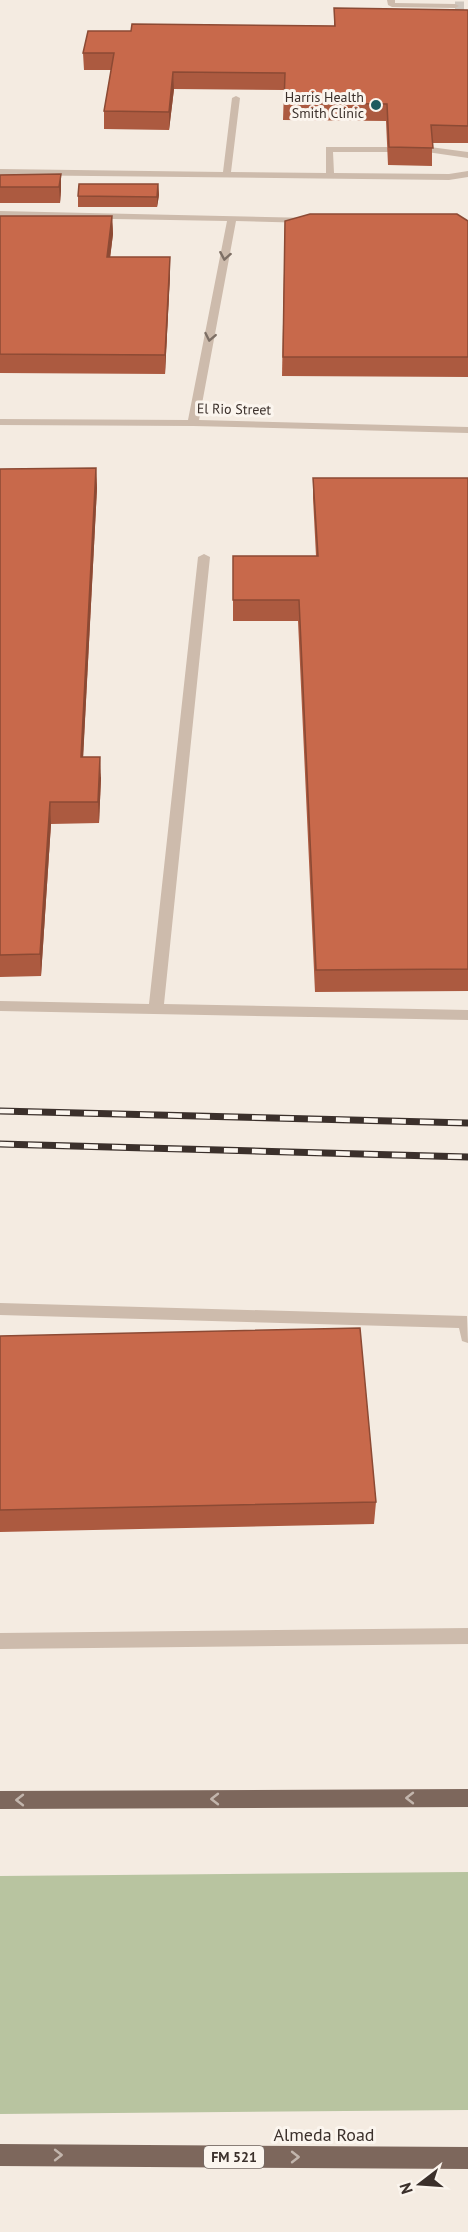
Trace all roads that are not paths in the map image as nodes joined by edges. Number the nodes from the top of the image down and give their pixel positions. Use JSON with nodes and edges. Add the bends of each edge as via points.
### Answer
{"nodes":[{"id":1,"x":391,"y":0,"type":"edge"},
{"id":2,"x":454,"y":6,"type":"dead end"},
{"id":3,"x":236,"y":98,"type":"edge"},
{"id":4,"x":387,"y":150,"type":"edge"},
{"id":5,"x":430,"y":150,"type":"edge"},
{"id":6,"x":468,"y":155,"type":"edge"},
{"id":7,"x":0,"y":172,"type":"edge"},
{"id":8,"x":227,"y":173,"type":"junction"},
{"id":9,"x":468,"y":174,"type":"edge"},
{"id":10,"x":330,"y":175,"type":"junction"},
{"id":11,"x":0,"y":214,"type":"edge"},
{"id":12,"x":232,"y":219,"type":"junction"},
{"id":13,"x":315,"y":220,"type":"edge"},
{"id":14,"x":0,"y":422,"type":"edge"},
{"id":15,"x":193,"y":423,"type":"junction"},
{"id":16,"x":468,"y":430,"type":"edge"},
{"id":17,"x":204,"y":557,"type":"dead end"},
{"id":18,"x":0,"y":1006,"type":"edge"},
{"id":19,"x":156,"y":1009,"type":"junction"},
{"id":20,"x":468,"y":1015,"type":"edge"},
{"id":21,"x":0,"y":1309,"type":"edge"},
{"id":22,"x":468,"y":1327,"type":"edge"},
{"id":23,"x":468,"y":1636,"type":"edge"},
{"id":24,"x":0,"y":1641,"type":"edge"},
{"id":25,"x":468,"y":1798,"type":"edge"},
{"id":26,"x":0,"y":1800,"type":"edge"},
{"id":27,"x":0,"y":2155,"type":"edge"},
{"id":28,"x":468,"y":2158,"type":"edge"}],
"edges":[{"from":1,"to":2,"type":"street","via":[[392,5]]},
{"from":3,"to":8,"type":"street"},
{"from":4,"to":10,"type":"street","via":[[329,149]]},
{"from":5,"to":6,"type":"street"},
{"from":7,"to":8,"type":"street"},
{"from":8,"to":10,"type":"street"},
{"from":9,"to":10,"type":"street"},
{"from":11,"to":12,"type":"street"},
{"from":12,"to":13,"type":"street"},
{"from":12,"to":15,"type":"street","one_way":true},
{"from":14,"to":15,"type":"street","name":"El Rio Street"},
{"from":15,"to":16,"type":"street","name":"El Rio Street"},
{"from":17,"to":19,"type":"street"},
{"from":18,"to":19,"type":"street"},
{"from":19,"to":20,"type":"street"},
{"from":21,"to":22,"type":"street"},
{"from":23,"to":24,"type":"street"},
{"from":25,"to":26,"type":"main road","one_way":true},
{"from":27,"to":28,"type":"main road","name":"Almeda Road","number":"FM 521","one_way":true}]}
